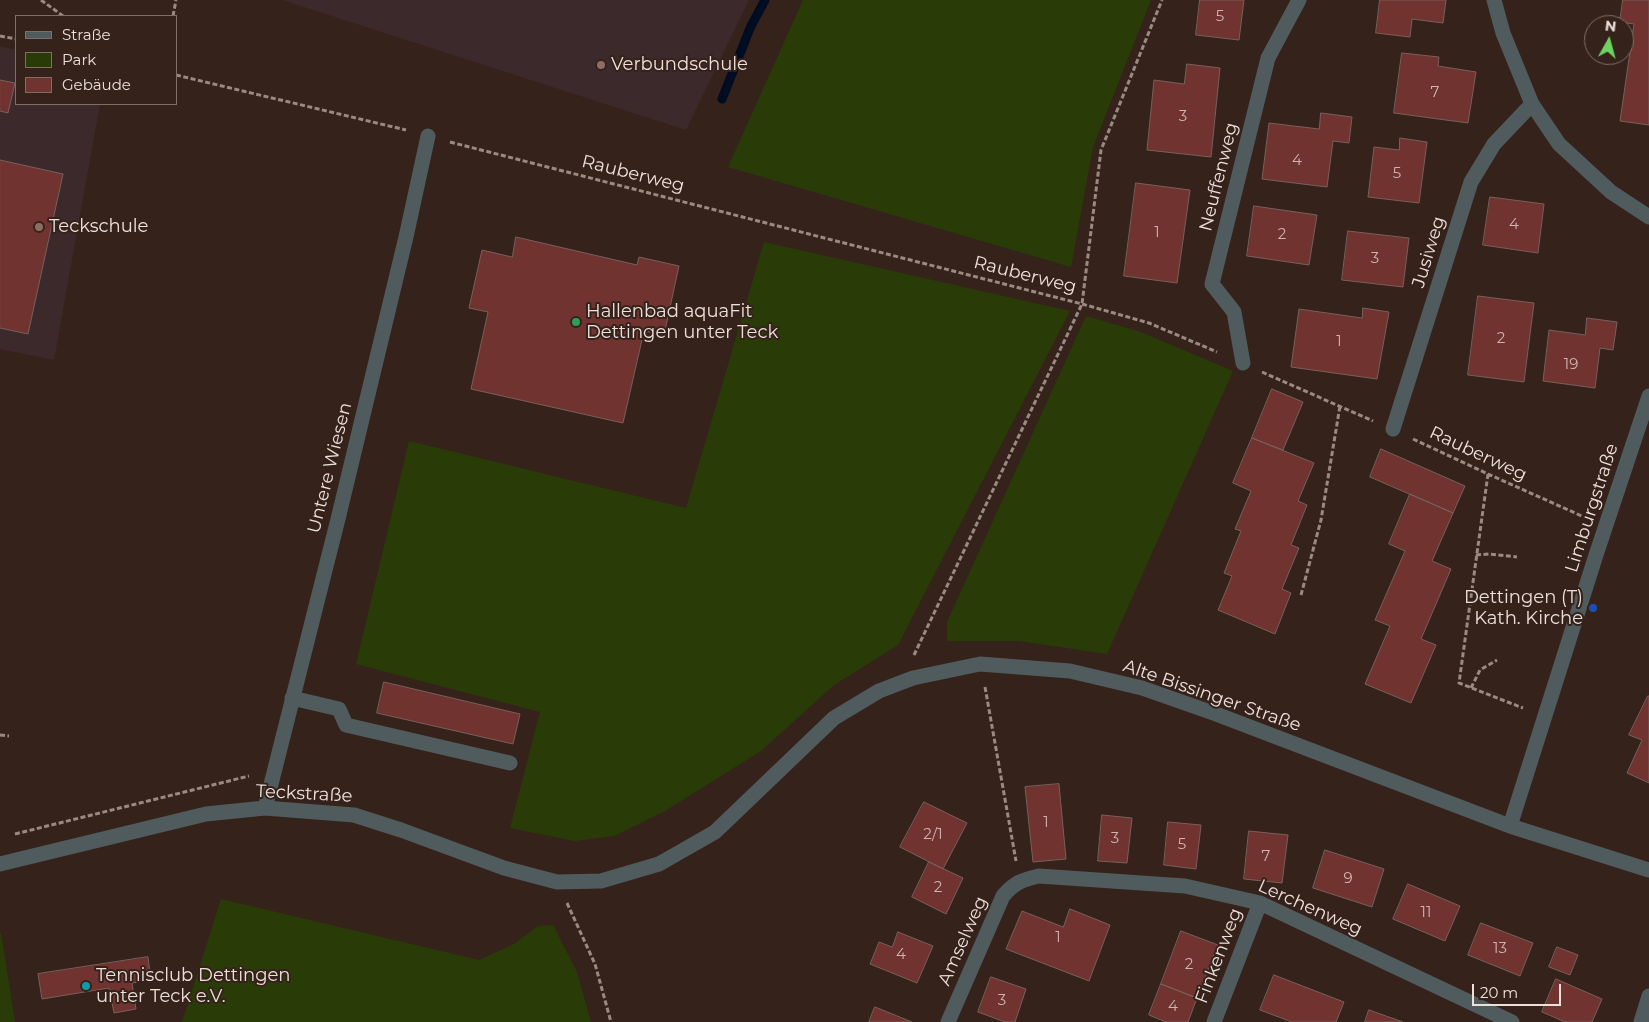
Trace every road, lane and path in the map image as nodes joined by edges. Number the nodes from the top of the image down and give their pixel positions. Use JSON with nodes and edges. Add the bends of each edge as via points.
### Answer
{"nodes":[{"id":1,"x":41,"y":0,"type":"edge"},
{"id":2,"x":176,"y":0,"type":"edge"},
{"id":3,"x":1162,"y":0,"type":"edge"},
{"id":4,"x":1299,"y":0,"type":"edge"},
{"id":5,"x":1494,"y":0,"type":"edge"},
{"id":6,"x":62,"y":15,"type":"edge"},
{"id":7,"x":173,"y":15,"type":"edge"},
{"id":8,"x":0,"y":36,"type":"edge"},
{"id":9,"x":15,"y":40,"type":"edge"},
{"id":10,"x":178,"y":75,"type":"edge"},
{"id":11,"x":1532,"y":104,"type":"junction"},
{"id":12,"x":428,"y":136,"type":"junction"},
{"id":13,"x":1649,"y":217,"type":"edge"},
{"id":14,"x":1082,"y":304,"type":"junction"},
{"id":15,"x":1243,"y":363,"type":"junction"},
{"id":16,"x":1649,"y":396,"type":"edge"},
{"id":17,"x":1340,"y":406,"type":"junction"},
{"id":18,"x":1393,"y":429,"type":"junction"},
{"id":19,"x":1488,"y":474,"type":"junction"},
{"id":20,"x":1605,"y":528,"type":"junction"},
{"id":21,"x":1476,"y":556,"type":"junction"},
{"id":22,"x":1516,"y":558,"type":"dead end"},
{"id":23,"x":1301,"y":595,"type":"dead end"},
{"id":24,"x":1497,"y":660,"type":"dead end"},
{"id":25,"x":980,"y":664,"type":"junction"},
{"id":26,"x":912,"y":678,"type":"junction"},
{"id":27,"x":1471,"y":688,"type":"junction"},
{"id":28,"x":292,"y":698,"type":"junction"},
{"id":29,"x":1545,"y":717,"type":"junction"},
{"id":30,"x":0,"y":734,"type":"edge"},
{"id":31,"x":9,"y":736,"type":"dead end"},
{"id":32,"x":510,"y":763,"type":"dead end"},
{"id":33,"x":274,"y":770,"type":"junction"},
{"id":34,"x":265,"y":808,"type":"junction"},
{"id":35,"x":1510,"y":826,"type":"junction"},
{"id":36,"x":10,"y":836,"type":"dead end"},
{"id":37,"x":0,"y":864,"type":"edge"},
{"id":38,"x":1649,"y":870,"type":"edge"},
{"id":39,"x":601,"y":881,"type":"joint"},
{"id":40,"x":1019,"y":881,"type":"junction"},
{"id":41,"x":558,"y":882,"type":"junction"},
{"id":42,"x":1260,"y":903,"type":"junction"},
{"id":43,"x":1649,"y":996,"type":"edge"},
{"id":44,"x":611,"y":1022,"type":"edge"},
{"id":45,"x":948,"y":1022,"type":"edge"},
{"id":46,"x":1214,"y":1022,"type":"edge"},
{"id":47,"x":1512,"y":1022,"type":"edge"},
{"id":48,"x":1641,"y":1022,"type":"edge"}],
"edges":[{"from":1,"to":6,"type":"path"},
{"from":2,"to":7,"type":"path"},
{"from":3,"to":14,"type":"path","via":[[1101,150]]},
{"from":4,"to":15,"type":"street","name":"Neuffenweg","via":[[1268,58],[1212,284],[1234,312]]},
{"from":5,"to":11,"type":"street","via":[[1503,33]]},
{"from":8,"to":9,"type":"path"},
{"from":10,"to":12,"type":"path","name":"Rauberweg"},
{"from":11,"to":13,"type":"street","via":[[1559,144],[1611,192]]},
{"from":11,"to":18,"type":"street","name":"Jusiweg","via":[[1494,144],[1471,182]]},
{"from":12,"to":14,"type":"path","name":"Rauberweg"},
{"from":12,"to":28,"type":"street","name":"Untere Wiesen"},
{"from":14,"to":15,"type":"path","name":"Rauberweg","via":[[1149,323]]},
{"from":14,"to":26,"type":"path","name":"Rauberweg","via":[[913,656]]},
{"from":15,"to":17,"type":"path","name":"Rauberweg"},
{"from":16,"to":20,"type":"street","name":"Limburgstraße"},
{"from":17,"to":18,"type":"path","name":"Rauberweg"},
{"from":17,"to":23,"type":"path","via":[[1321,520]]},
{"from":18,"to":19,"type":"path","name":"Rauberweg"},
{"from":19,"to":20,"type":"path","name":"Rauberweg"},
{"from":19,"to":21,"type":"path"},
{"from":20,"to":29,"type":"street","name":"Limburgstraße"},
{"from":21,"to":22,"type":"path","via":[[1489,554]]},
{"from":21,"to":27,"type":"path","via":[[1459,683]]},
{"from":24,"to":27,"type":"path","via":[[1480,670]]},
{"from":25,"to":26,"type":"street","name":"Alte Bissinger Straße"},
{"from":25,"to":35,"type":"street","name":"Alte Bissinger Straße","via":[[1070,672],[1142,688]]},
{"from":25,"to":40,"type":"path"},
{"from":26,"to":39,"type":"street","name":"Alte Bissinger Straße","via":[[879,691],[834,718],[715,832],[660,864]]},
{"from":27,"to":29,"type":"path"},
{"from":28,"to":32,"type":"street","via":[[339,709],[346,725]]},
{"from":28,"to":33,"type":"street","name":"Untere Wiesen"},
{"from":29,"to":35,"type":"street","name":"Limburgstraße"},
{"from":30,"to":31,"type":"path"},
{"from":33,"to":34,"type":"street","name":"Untere Wiesen"},
{"from":33,"to":36,"type":"path"},
{"from":34,"to":37,"type":"street","name":"Teckstraße","via":[[206,814]]},
{"from":34,"to":41,"type":"street","name":"Teckstraße","via":[[354,815],[504,868]]},
{"from":35,"to":38,"type":"street","name":"Alte Bissinger Straße"},
{"from":39,"to":41,"type":"street","name":"Teckstraße"},
{"from":40,"to":42,"type":"street","name":"Lerchenweg","via":[[1039,876],[1061,876],[1185,886]]},
{"from":40,"to":45,"type":"street","name":"Amselweg","via":[[1003,896]]},
{"from":41,"to":44,"type":"path","via":[[596,964]]},
{"from":42,"to":46,"type":"street","name":"Finkenweg"},
{"from":42,"to":47,"type":"street","name":"Lerchenweg"},
{"from":43,"to":48,"type":"street"}]}
